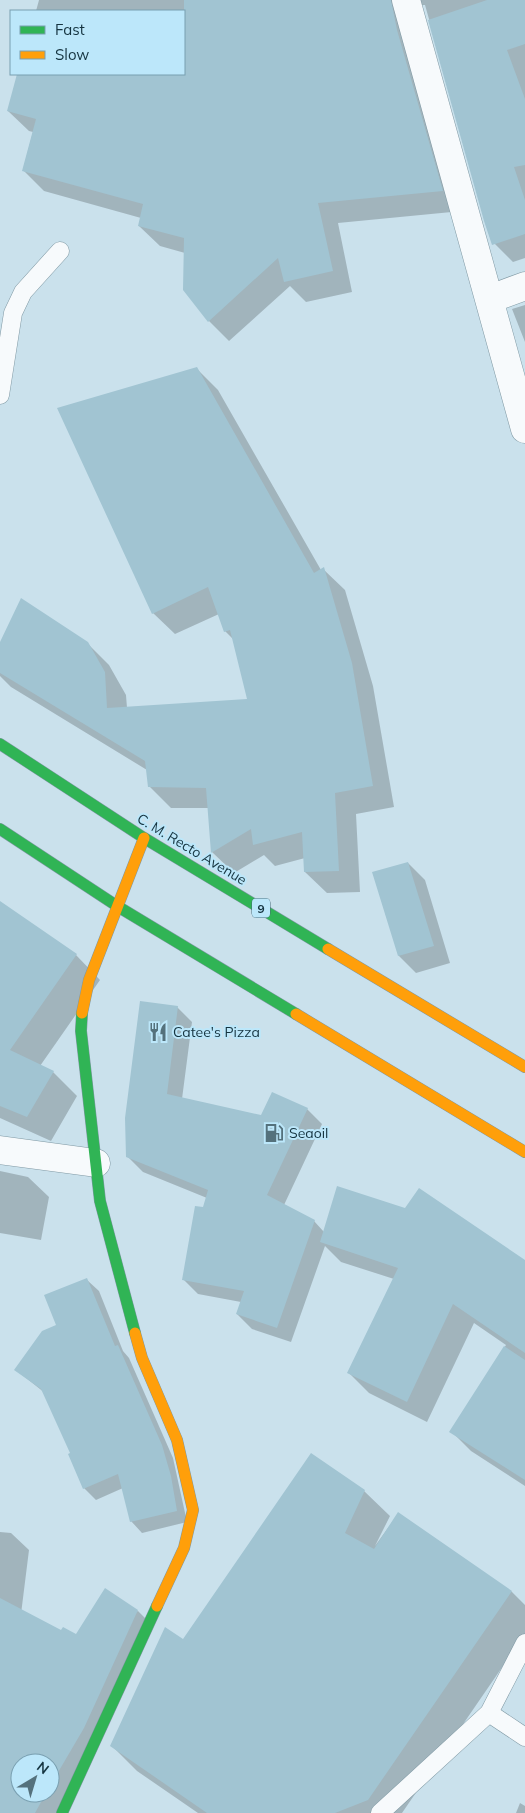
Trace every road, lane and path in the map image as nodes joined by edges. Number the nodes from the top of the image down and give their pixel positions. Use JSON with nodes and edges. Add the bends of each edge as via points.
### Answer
{"nodes":[{"id":1,"x":406,"y":0,"type":"edge"},
{"id":2,"x":60,"y":251,"type":"dead end"},
{"id":3,"x":525,"y":286,"type":"edge"},
{"id":4,"x":490,"y":299,"type":"junction"},
{"id":5,"x":0,"y":395,"type":"edge"},
{"id":6,"x":525,"y":430,"type":"edge"},
{"id":7,"x":0,"y":744,"type":"edge"},
{"id":8,"x":0,"y":829,"type":"edge"},
{"id":9,"x":144,"y":838,"type":"junction"},
{"id":10,"x":117,"y":906,"type":"junction"},
{"id":11,"x":525,"y":1067,"type":"edge"},
{"id":12,"x":0,"y":1150,"type":"edge"},
{"id":13,"x":525,"y":1152,"type":"edge"},
{"id":14,"x":96,"y":1163,"type":"junction"},
{"id":15,"x":525,"y":1643,"type":"edge"},
{"id":16,"x":488,"y":1713,"type":"junction"},
{"id":17,"x":525,"y":1737,"type":"edge"},
{"id":18,"x":62,"y":1813,"type":"edge"},
{"id":19,"x":380,"y":1813,"type":"edge"}],
"edges":[{"from":1,"to":4,"type":"street"},
{"from":2,"to":5,"type":"lane","via":[[23,292],[13,313]]},
{"from":3,"to":4,"type":"street"},
{"from":4,"to":6,"type":"street"},
{"from":7,"to":9,"type":"main road","name":"C. M. Recto Avenue","number":"9"},
{"from":8,"to":10,"type":"main road"},
{"from":9,"to":10,"type":"main road"},
{"from":9,"to":11,"type":"main road","name":"C. M. Recto Avenue","number":"9"},
{"from":10,"to":13,"type":"main road"},
{"from":10,"to":14,"type":"main road","via":[[83,1000],[81,1031]]},
{"from":12,"to":14,"type":"street"},
{"from":14,"to":18,"type":"main road","via":[[100,1201],[119,1280],[142,1358],[177,1440],[193,1510],[184,1548]]},
{"from":15,"to":16,"type":"lane"},
{"from":16,"to":17,"type":"lane"},
{"from":16,"to":19,"type":"lane"}]}
